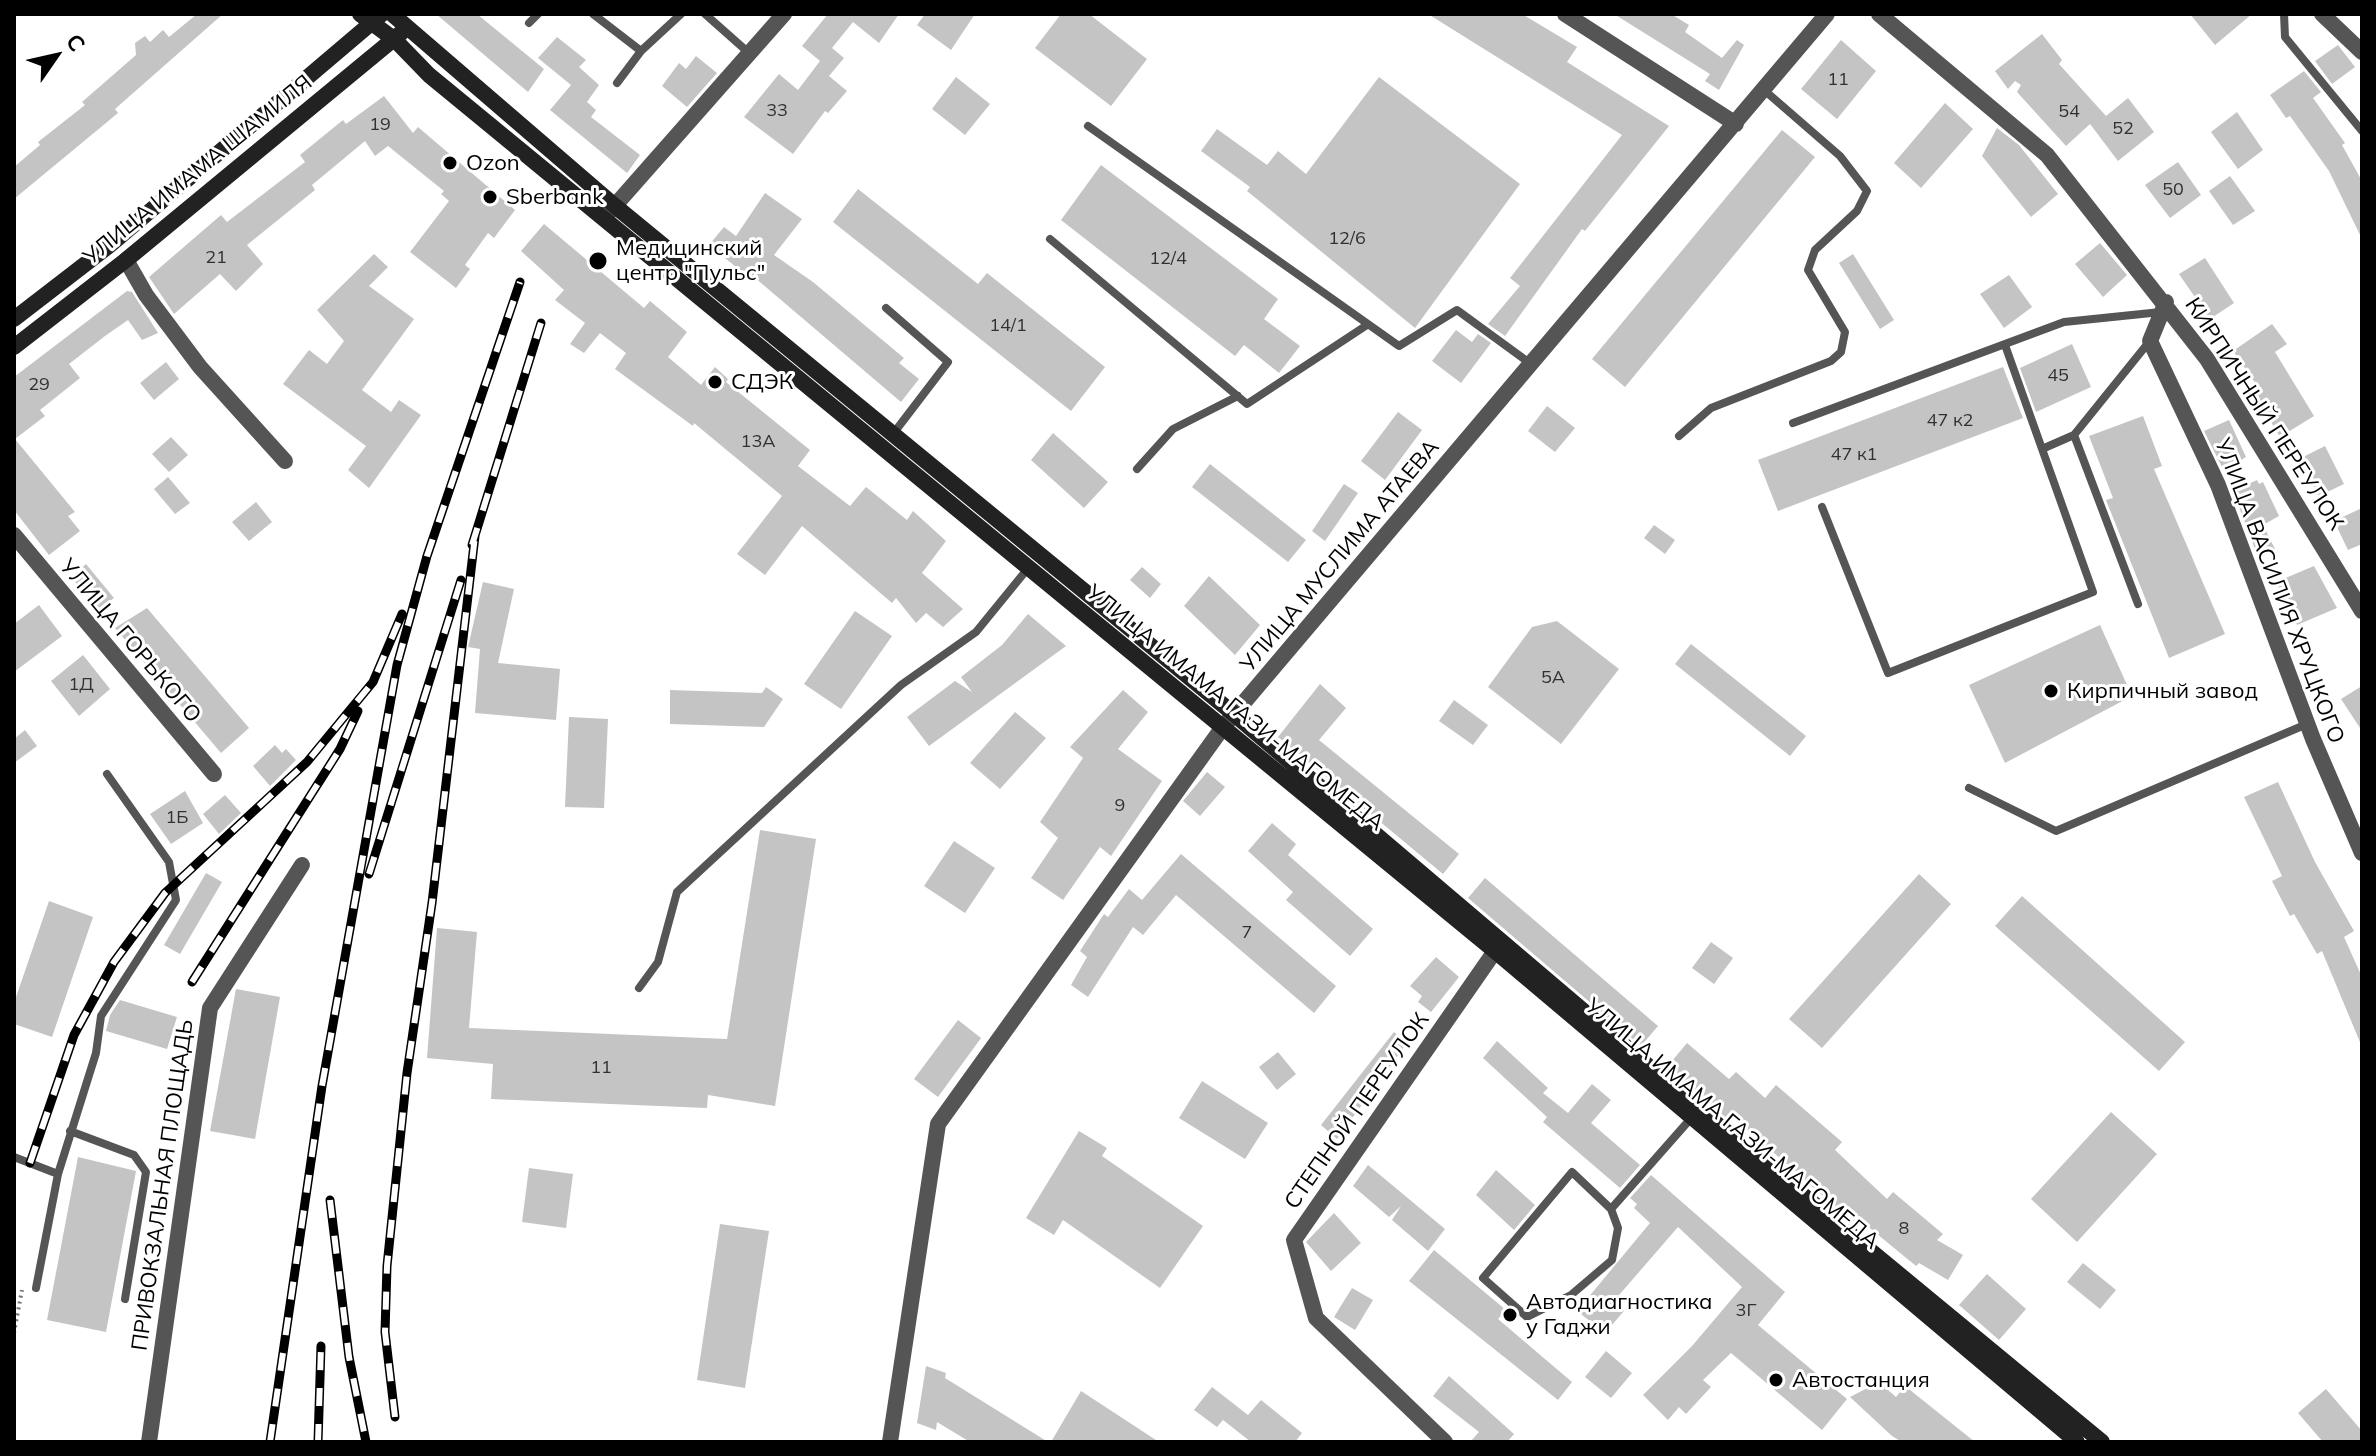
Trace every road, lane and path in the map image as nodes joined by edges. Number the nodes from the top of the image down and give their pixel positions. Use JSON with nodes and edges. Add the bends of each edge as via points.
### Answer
{"nodes":[{"id":1,"x":392,"y":14,"type":"edge"},
{"id":2,"x":538,"y":14,"type":"edge"},
{"id":3,"x":593,"y":14,"type":"edge"},
{"id":4,"x":681,"y":14,"type":"edge"},
{"id":5,"x":705,"y":14,"type":"edge"},
{"id":6,"x":784,"y":14,"type":"edge"},
{"id":7,"x":1565,"y":14,"type":"edge"},
{"id":8,"x":1827,"y":14,"type":"edge"},
{"id":9,"x":1879,"y":14,"type":"edge"},
{"id":10,"x":2284,"y":14,"type":"edge"},
{"id":11,"x":2322,"y":14,"type":"edge"},
{"id":12,"x":372,"y":17,"type":"edge"},
{"id":13,"x":529,"y":23,"type":"dead end"},
{"id":14,"x":408,"y":24,"type":"junction"},
{"id":15,"x":395,"y":40,"type":"junction"},
{"id":16,"x":641,"y":51,"type":"junction"},
{"id":17,"x":2362,"y":52,"type":"edge"},
{"id":18,"x":749,"y":53,"type":"junction"},
{"id":19,"x":617,"y":83,"type":"dead end"},
{"id":20,"x":1764,"y":90,"type":"junction"},
{"id":21,"x":1736,"y":124,"type":"junction"},
{"id":22,"x":1088,"y":126,"type":"dead end"},
{"id":23,"x":2362,"y":131,"type":"edge"},
{"id":24,"x":610,"y":212,"type":"junction"},
{"id":25,"x":1050,"y":239,"type":"dead end"},
{"id":26,"x":126,"y":260,"type":"junction"},
{"id":27,"x":2164,"y":307,"type":"junction"},
{"id":28,"x":886,"y":308,"type":"dead end"},
{"id":29,"x":14,"y":319,"type":"edge"},
{"id":30,"x":1367,"y":325,"type":"junction"},
{"id":31,"x":2150,"y":341,"type":"junction"},
{"id":32,"x":2005,"y":345,"type":"junction"},
{"id":33,"x":14,"y":347,"type":"edge"},
{"id":34,"x":1532,"y":364,"type":"junction"},
{"id":35,"x":1238,"y":396,"type":"junction"},
{"id":36,"x":1793,"y":423,"type":"dead end"},
{"id":37,"x":893,"y":434,"type":"junction"},
{"id":38,"x":2074,"y":435,"type":"junction"},
{"id":39,"x":1679,"y":436,"type":"dead end"},
{"id":40,"x":2042,"y":449,"type":"junction"},
{"id":41,"x":285,"y":461,"type":"dead end"},
{"id":42,"x":1137,"y":469,"type":"dead end"},
{"id":43,"x":1822,"y":507,"type":"dead end"},
{"id":44,"x":14,"y":535,"type":"edge"},
{"id":45,"x":1035,"y":561,"type":"junction"},
{"id":46,"x":2138,"y":604,"type":"dead end"},
{"id":47,"x":2362,"y":611,"type":"edge"},
{"id":48,"x":1229,"y":721,"type":"junction"},
{"id":49,"x":2307,"y":724,"type":"junction"},
{"id":50,"x":107,"y":774,"type":"dead end"},
{"id":51,"x":214,"y":774,"type":"dead end"},
{"id":52,"x":1969,"y":788,"type":"dead end"},
{"id":53,"x":2362,"y":853,"type":"edge"},
{"id":54,"x":302,"y":865,"type":"dead end"},
{"id":55,"x":1495,"y":951,"type":"junction"},
{"id":56,"x":639,"y":988,"type":"dead end"},
{"id":57,"x":1695,"y":1114,"type":"junction"},
{"id":58,"x":70,"y":1131,"type":"junction"},
{"id":59,"x":14,"y":1157,"type":"edge"},
{"id":60,"x":58,"y":1174,"type":"junction"},
{"id":61,"x":1611,"y":1209,"type":"junction"},
{"id":62,"x":36,"y":1288,"type":"joint"},
{"id":63,"x":125,"y":1299,"type":"dead end"},
{"id":64,"x":14,"y":1333,"type":"edge"},
{"id":65,"x":149,"y":1442,"type":"edge"},
{"id":66,"x":890,"y":1442,"type":"edge"},
{"id":67,"x":1445,"y":1442,"type":"edge"},
{"id":68,"x":2077,"y":1442,"type":"edge"},
{"id":69,"x":2102,"y":1442,"type":"edge"}],
"edges":[{"from":1,"to":14,"type":"main road"},
{"from":2,"to":13,"type":"lane"},
{"from":3,"to":16,"type":"lane"},
{"from":4,"to":16,"type":"lane"},
{"from":5,"to":18,"type":"lane"},
{"from":6,"to":18,"type":"street"},
{"from":7,"to":21,"type":"street"},
{"from":8,"to":20,"type":"street","name":"УЛИЦА МУСЛИМА АТАЕВА"},
{"from":9,"to":27,"type":"street","name":"КИРПИЧНЫЙ ПЕРЕУЛОК","via":[[2047,155]]},
{"from":10,"to":23,"type":"lane","via":[[2285,37]]},
{"from":11,"to":17,"type":"street"},
{"from":12,"to":15,"type":"main road","name":"УЛИЦА ИМАМА ГАЗИ-МАГОМЕДА"},
{"from":12,"to":29,"type":"main road","name":"УЛИЦА ИМАМА ШАМИЛЯ","via":[[110,245]]},
{"from":14,"to":15,"type":"main road","name":"УЛИЦА ИМАМА ШАМИЛЯ"},
{"from":14,"to":24,"type":"main road"},
{"from":15,"to":24,"type":"main road","name":"УЛИЦА ИМАМА ГАЗИ-МАГОМЕДА","via":[[429,75]]},
{"from":15,"to":26,"type":"main road","name":"УЛИЦА ИМАМА ШАМИЛЯ"},
{"from":16,"to":19,"type":"lane"},
{"from":18,"to":24,"type":"street"},
{"from":20,"to":21,"type":"street","name":"УЛИЦА МУСЛИМА АТАЕВА"},
{"from":20,"to":39,"type":"lane","via":[[1840,156],[1867,191],[1857,211],[1815,250],[1808,270],[1845,332],[1841,352],[1831,361],[1711,408]]},
{"from":21,"to":34,"type":"street","name":"УЛИЦА МУСЛИМА АТАЕВА"},
{"from":22,"to":30,"type":"lane"},
{"from":24,"to":37,"type":"main road"},
{"from":24,"to":45,"type":"main road","name":"УЛИЦА ИМАМА ГАЗИ-МАГОМЕДА"},
{"from":25,"to":35,"type":"lane"},
{"from":26,"to":33,"type":"main road","name":"УЛИЦА ИМАМА ШАМИЛЯ"},
{"from":26,"to":41,"type":"street","via":[[200,367]]},
{"from":27,"to":31,"type":"street"},
{"from":27,"to":32,"type":"lane","via":[[2064,322]]},
{"from":27,"to":47,"type":"street","name":"КИРПИЧНЫЙ ПЕРЕУЛОК","via":[[2212,367]]},
{"from":28,"to":37,"type":"lane","via":[[948,362]]},
{"from":30,"to":34,"type":"lane","via":[[1399,346],[1457,310]]},
{"from":30,"to":35,"type":"lane","via":[[1247,404]]},
{"from":31,"to":38,"type":"lane"},
{"from":31,"to":49,"type":"street","name":"УЛИЦА ВАСИЛИЯ ХРУЦКОГО","via":[[2218,485]]},
{"from":32,"to":36,"type":"lane"},
{"from":32,"to":40,"type":"lane"},
{"from":34,"to":48,"type":"street","name":"УЛИЦА МУСЛИМА АТАЕВА"},
{"from":35,"to":42,"type":"lane","via":[[1173,429]]},
{"from":37,"to":45,"type":"main road"},
{"from":38,"to":40,"type":"lane"},
{"from":38,"to":46,"type":"lane"},
{"from":40,"to":43,"type":"lane","via":[[2093,592],[1888,673]]},
{"from":44,"to":51,"type":"street","name":"УЛИЦА ГОРЬКОГО"},
{"from":45,"to":48,"type":"main road","name":"УЛИЦА ИМАМА ГАЗИ-МАГОМЕДА"},
{"from":45,"to":56,"type":"lane","via":[[976,632],[901,685],[677,892],[658,962]]},
{"from":48,"to":55,"type":"main road","name":"УЛИЦА ИМАМА ГАЗИ-МАГОМЕДА"},
{"from":48,"to":57,"type":"main road"},
{"from":48,"to":66,"type":"street","name":"УЛИЦА МУСЛИМА АТАЕВА","via":[[938,1124]]},
{"from":49,"to":52,"type":"lane","via":[[2056,831]]},
{"from":49,"to":53,"type":"street","name":"УЛИЦА ВАСИЛИЯ ХРУЦКОГО"},
{"from":50,"to":58,"type":"lane","via":[[169,862],[176,900],[101,1016],[96,1053]]},
{"from":54,"to":65,"type":"street","name":"ПРИВОКЗАЛЬНАЯ ПЛОЩАДЬ","via":[[210,1008]]},
{"from":55,"to":57,"type":"main road","name":"УЛИЦА ИМАМА ГАЗИ-МАГОМЕДА"},
{"from":55,"to":67,"type":"street","name":"СТЕПНОЙ ПЕРЕУЛОК","via":[[1294,1240],[1316,1318]]},
{"from":57,"to":61,"type":"lane"},
{"from":57,"to":68,"type":"main road","name":"УЛИЦА ИМАМА ГАЗИ-МАГОМЕДА"},
{"from":57,"to":69,"type":"main road"},
{"from":58,"to":60,"type":"lane"},
{"from":58,"to":63,"type":"lane","via":[[134,1155],[146,1172]]},
{"from":59,"to":60,"type":"lane"},
{"from":60,"to":62,"type":"lane"},
{"from":61,"to":61,"type":"lane","via":[[1572,1172],[1483,1278],[1527,1317],[1571,1295],[1612,1260],[1618,1228]]},
{"from":62,"to":64,"type":"path","via":[[23,1286]]}]}
